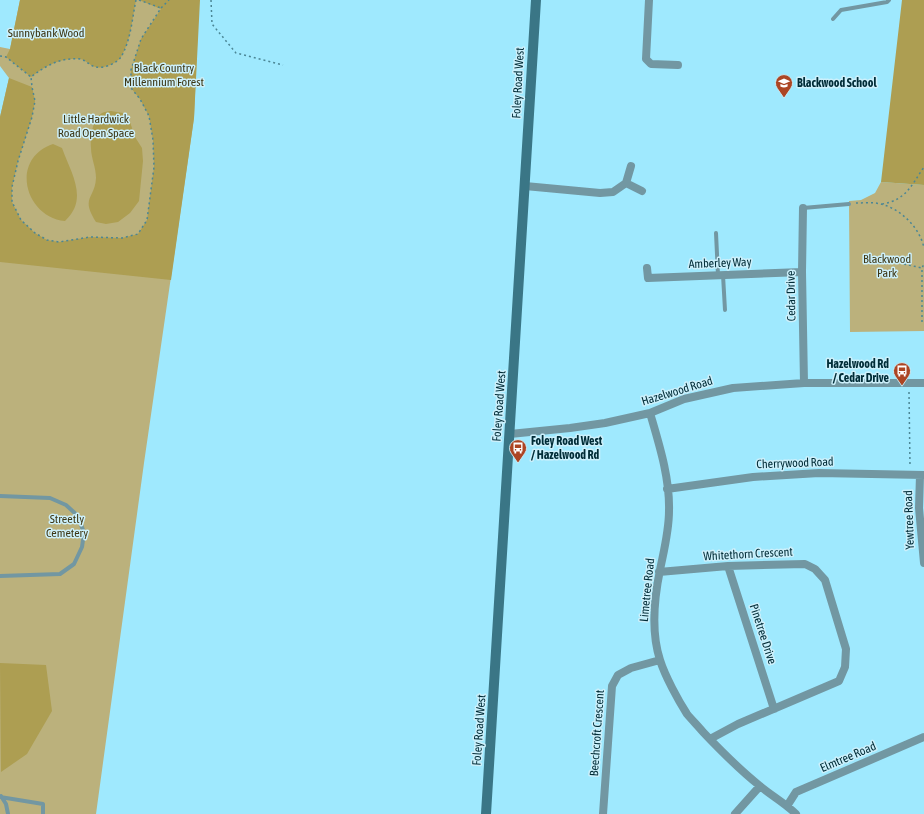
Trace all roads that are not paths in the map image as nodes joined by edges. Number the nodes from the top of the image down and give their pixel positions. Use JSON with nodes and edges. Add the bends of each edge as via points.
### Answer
{"nodes":[{"id":1,"x":536,"y":0,"type":"edge"},
{"id":2,"x":649,"y":0,"type":"edge"},
{"id":3,"x":889,"y":0,"type":"edge"},
{"id":4,"x":833,"y":19,"type":"dead end"},
{"id":5,"x":678,"y":65,"type":"dead end"},
{"id":6,"x":631,"y":166,"type":"dead end"},
{"id":7,"x":626,"y":183,"type":"junction"},
{"id":8,"x":525,"y":186,"type":"junction"},
{"id":9,"x":642,"y":191,"type":"dead end"},
{"id":10,"x":849,"y":204,"type":"road end"},
{"id":11,"x":803,"y":208,"type":"joint"},
{"id":12,"x":716,"y":234,"type":"dead end"},
{"id":13,"x":647,"y":268,"type":"dead end"},
{"id":14,"x":802,"y":272,"type":"junction"},
{"id":15,"x":721,"y":275,"type":"junction"},
{"id":16,"x":725,"y":310,"type":"dead end"},
{"id":17,"x":804,"y":383,"type":"junction"},
{"id":18,"x":924,"y":383,"type":"edge"},
{"id":19,"x":650,"y":413,"type":"junction"},
{"id":20,"x":510,"y":434,"type":"junction"},
{"id":21,"x":922,"y":475,"type":"edge"},
{"id":22,"x":668,"y":489,"type":"junction"},
{"id":23,"x":0,"y":496,"type":"edge"},
{"id":24,"x":924,"y":563,"type":"edge"},
{"id":25,"x":728,"y":566,"type":"junction"},
{"id":26,"x":659,"y":572,"type":"junction"},
{"id":27,"x":0,"y":576,"type":"edge"},
{"id":28,"x":660,"y":660,"type":"junction"},
{"id":29,"x":774,"y":709,"type":"junction"},
{"id":30,"x":924,"y":737,"type":"edge"},
{"id":31,"x":710,"y":739,"type":"junction"},
{"id":32,"x":760,"y":786,"type":"junction"},
{"id":33,"x":1,"y":796,"type":"edge"},
{"id":34,"x":787,"y":806,"type":"junction"},
{"id":35,"x":8,"y":814,"type":"edge"},
{"id":36,"x":42,"y":814,"type":"edge"},
{"id":37,"x":486,"y":814,"type":"edge"},
{"id":38,"x":603,"y":814,"type":"edge"},
{"id":39,"x":735,"y":814,"type":"edge"},
{"id":40,"x":796,"y":814,"type":"edge"}],
"edges":[{"from":1,"to":8,"type":"main road","name":"Foley Road West"},
{"from":2,"to":5,"type":"street","via":[[646,59],[651,64]]},
{"from":3,"to":4,"type":"lane","via":[[841,10]]},
{"from":6,"to":7,"type":"street"},
{"from":7,"to":8,"type":"street","via":[[613,192],[600,193]]},
{"from":7,"to":9,"type":"street"},
{"from":8,"to":20,"type":"main road","name":"Foley Road West"},
{"from":10,"to":11,"type":"lane"},
{"from":11,"to":14,"type":"street","name":"Cedar Drive"},
{"from":12,"to":15,"type":"lane"},
{"from":13,"to":15,"type":"street","name":"Amberley Way","via":[[648,278]]},
{"from":14,"to":15,"type":"street","name":"Amberley Way"},
{"from":14,"to":17,"type":"street","name":"Cedar Drive"},
{"from":15,"to":16,"type":"lane"},
{"from":17,"to":18,"type":"street","name":"Hazelwood Road"},
{"from":17,"to":19,"type":"street","name":"Hazelwood Road","via":[[733,388],[684,399]]},
{"from":19,"to":20,"type":"street","name":"Hazelwood Road","via":[[605,423]]},
{"from":19,"to":22,"type":"street","name":"Limetree Road"},
{"from":20,"to":37,"type":"main road","name":"Foley Road West"},
{"from":21,"to":22,"type":"street","name":"Cherrywood Road","via":[[819,473],[753,477]]},
{"from":21,"to":24,"type":"street","name":"Yewtree Road","via":[[919,508]]},
{"from":22,"to":26,"type":"street","name":"Limetree Road","via":[[668,533]]},
{"from":23,"to":27,"type":"lane","via":[[50,498],[66,505],[78,516],[84,533],[82,547],[74,564],[60,574]]},
{"from":25,"to":26,"type":"street","name":"Whitethorn Crescent"},
{"from":25,"to":29,"type":"street","name":"Pinetree Drive"},
{"from":25,"to":29,"type":"street","name":"Whitethorn Crescent","via":[[805,564],[815,569],[825,580],[846,649],[845,667],[839,681]]},
{"from":26,"to":28,"type":"street","name":"Limetree Road","via":[[655,634]]},
{"from":28,"to":31,"type":"street","name":"Limetree Road","via":[[688,715]]},
{"from":28,"to":38,"type":"street","name":"Beechcroft Crescent","via":[[631,668],[618,676],[612,686]]},
{"from":29,"to":31,"type":"street","name":"Whitethorn Crescent"},
{"from":30,"to":34,"type":"street","name":"Elmtree Road","via":[[796,792]]},
{"from":31,"to":32,"type":"street","name":"Limetree Road"},
{"from":32,"to":34,"type":"street","name":"Limetree Road"},
{"from":32,"to":39,"type":"street"},
{"from":33,"to":35,"type":"lane"},
{"from":33,"to":36,"type":"lane","via":[[43,804]]},
{"from":34,"to":40,"type":"street","name":"Limetree Road"}]}
